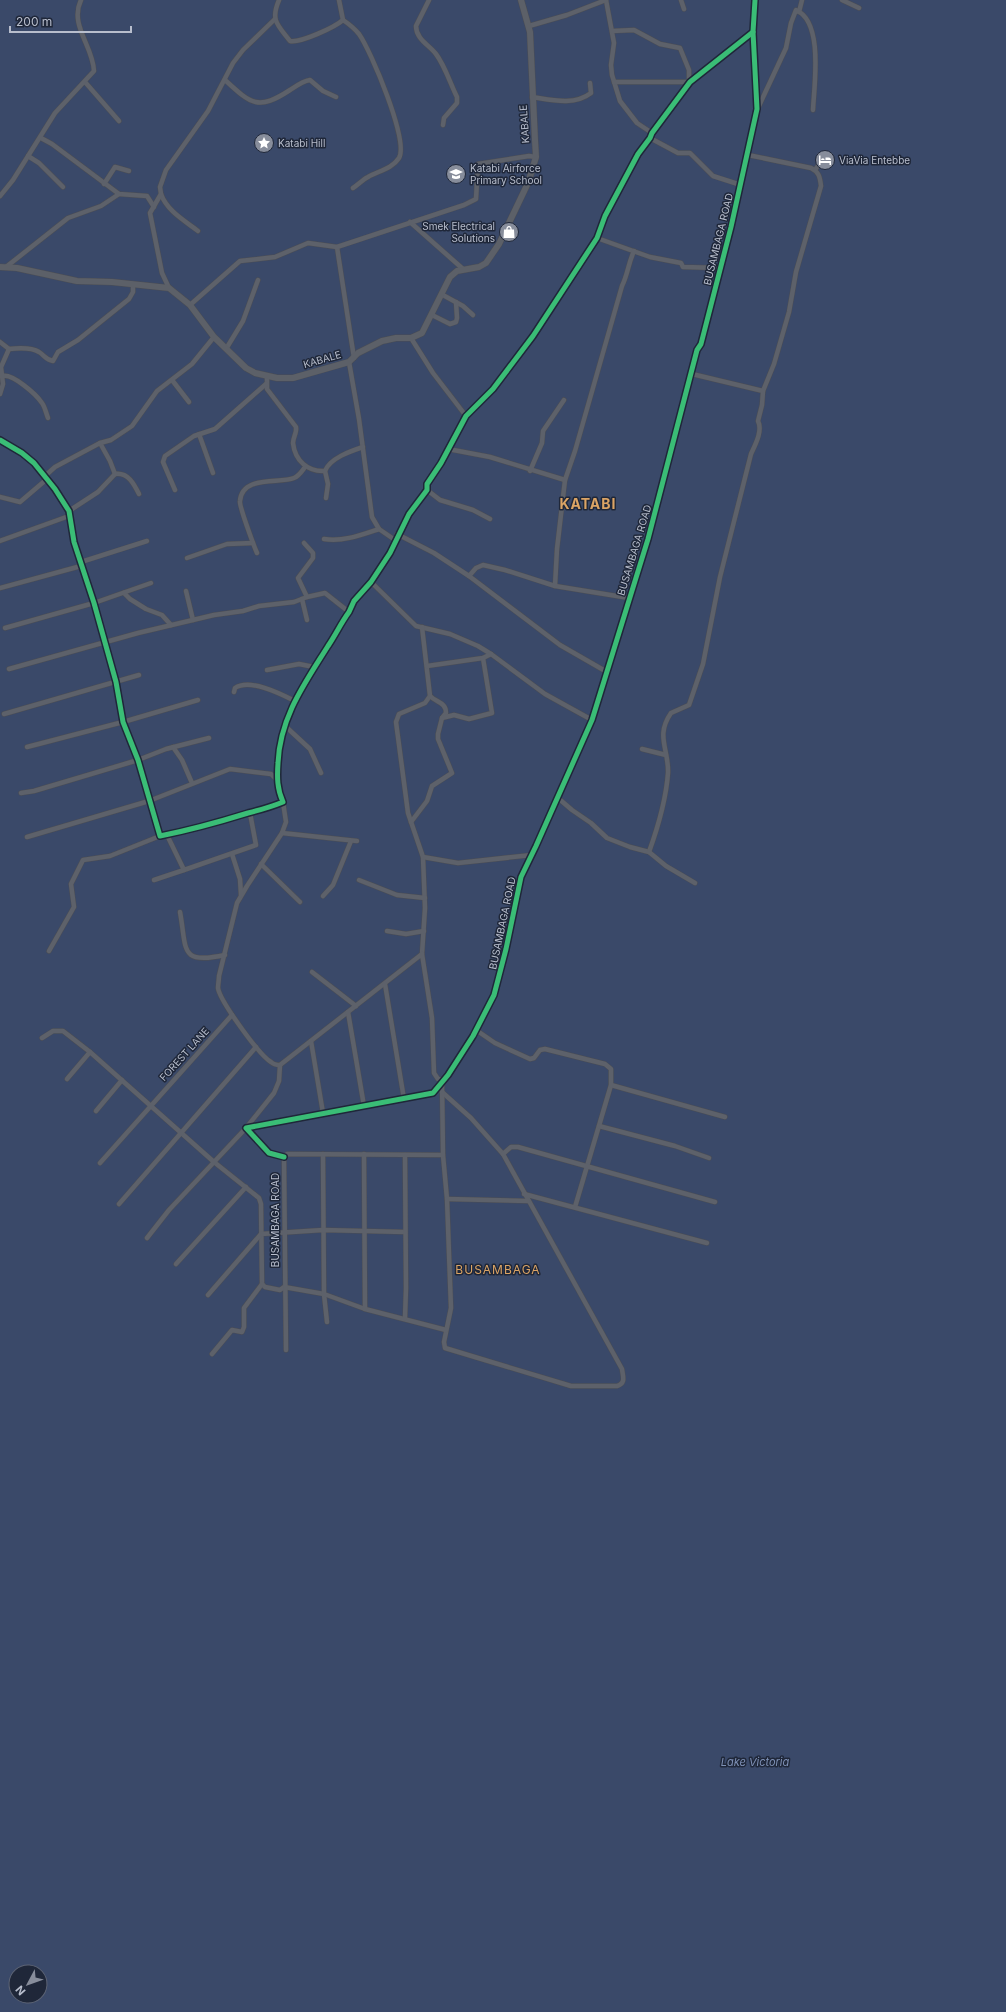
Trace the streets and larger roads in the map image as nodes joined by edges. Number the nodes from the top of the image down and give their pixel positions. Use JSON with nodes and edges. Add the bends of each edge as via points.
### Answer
{"nodes":[{"id":1,"x":81,"y":0,"type":"edge"},
{"id":2,"x":280,"y":0,"type":"edge"},
{"id":3,"x":340,"y":0,"type":"edge"},
{"id":4,"x":429,"y":0,"type":"edge"},
{"id":5,"x":521,"y":0,"type":"edge"},
{"id":6,"x":606,"y":0,"type":"edge"},
{"id":7,"x":681,"y":0,"type":"edge"},
{"id":8,"x":755,"y":0,"type":"edge"},
{"id":9,"x":802,"y":0,"type":"edge"},
{"id":10,"x":842,"y":0,"type":"edge"},
{"id":11,"x":859,"y":8,"type":"dead end"},
{"id":12,"x":684,"y":9,"type":"dead end"},
{"id":13,"x":799,"y":12,"type":"junction"},
{"id":14,"x":274,"y":19,"type":"junction"},
{"id":15,"x":343,"y":20,"type":"junction"},
{"id":16,"x":529,"y":26,"type":"junction"},
{"id":17,"x":612,"y":31,"type":"junction"},
{"id":18,"x":753,"y":32,"type":"junction"},
{"id":19,"x":226,"y":80,"type":"junction"},
{"id":20,"x":86,"y":82,"type":"junction"},
{"id":21,"x":614,"y":82,"type":"junction"},
{"id":22,"x":689,"y":82,"type":"junction"},
{"id":23,"x":590,"y":83,"type":"dead end"},
{"id":24,"x":336,"y":97,"type":"dead end"},
{"id":25,"x":532,"y":97,"type":"junction"},
{"id":26,"x":757,"y":109,"type":"junction"},
{"id":27,"x":813,"y":110,"type":"dead end"},
{"id":28,"x":119,"y":121,"type":"dead end"},
{"id":29,"x":443,"y":125,"type":"dead end"},
{"id":30,"x":651,"y":135,"type":"junction"},
{"id":31,"x":40,"y":138,"type":"junction"},
{"id":32,"x":748,"y":155,"type":"junction"},
{"id":33,"x":28,"y":156,"type":"junction"},
{"id":34,"x":536,"y":157,"type":"junction"},
{"id":35,"x":822,"y":160,"type":"dead end"},
{"id":36,"x":816,"y":170,"type":"junction"},
{"id":37,"x":128,"y":171,"type":"dead end"},
{"id":38,"x":104,"y":184,"type":"junction"},
{"id":39,"x":741,"y":185,"type":"junction"},
{"id":40,"x":62,"y":188,"type":"dead end"},
{"id":41,"x":353,"y":188,"type":"dead end"},
{"id":42,"x":119,"y":194,"type":"junction"},
{"id":43,"x":161,"y":194,"type":"junction"},
{"id":44,"x":0,"y":196,"type":"edge"},
{"id":45,"x":154,"y":207,"type":"junction"},
{"id":46,"x":410,"y":222,"type":"junction"},
{"id":47,"x":198,"y":232,"type":"dead end"},
{"id":48,"x":597,"y":238,"type":"junction"},
{"id":49,"x":338,"y":247,"type":"junction"},
{"id":50,"x":634,"y":251,"type":"junction"},
{"id":51,"x":3,"y":267,"type":"edge"},
{"id":52,"x":720,"y":268,"type":"junction"},
{"id":53,"x":463,"y":269,"type":"junction"},
{"id":54,"x":258,"y":280,"type":"dead end"},
{"id":55,"x":133,"y":284,"type":"junction"},
{"id":56,"x":169,"y":288,"type":"junction"},
{"id":57,"x":442,"y":294,"type":"junction"},
{"id":58,"x":456,"y":302,"type":"junction"},
{"id":59,"x":190,"y":305,"type":"junction"},
{"id":60,"x":474,"y":314,"type":"dead end"},
{"id":61,"x":432,"y":315,"type":"junction"},
{"id":62,"x":214,"y":337,"type":"junction"},
{"id":63,"x":410,"y":338,"type":"junction"},
{"id":64,"x":0,"y":342,"type":"edge"},
{"id":65,"x":9,"y":349,"type":"junction"},
{"id":66,"x":226,"y":349,"type":"junction"},
{"id":67,"x":352,"y":360,"type":"junction"},
{"id":68,"x":692,"y":374,"type":"junction"},
{"id":69,"x":3,"y":376,"type":"junction"},
{"id":70,"x":267,"y":376,"type":"junction"},
{"id":71,"x":172,"y":380,"type":"junction"},
{"id":72,"x":266,"y":384,"type":"junction"},
{"id":73,"x":763,"y":390,"type":"junction"},
{"id":74,"x":0,"y":394,"type":"edge"},
{"id":75,"x":564,"y":400,"type":"dead end"},
{"id":76,"x":189,"y":402,"type":"dead end"},
{"id":77,"x":466,"y":416,"type":"junction"},
{"id":78,"x":48,"y":418,"type":"dead end"},
{"id":79,"x":199,"y":434,"type":"junction"},
{"id":80,"x":0,"y":440,"type":"edge"},
{"id":81,"x":100,"y":443,"type":"junction"},
{"id":82,"x":363,"y":447,"type":"junction"},
{"id":83,"x":448,"y":449,"type":"junction"},
{"id":84,"x":305,"y":467,"type":"junction"},
{"id":85,"x":325,"y":471,"type":"junction"},
{"id":86,"x":530,"y":471,"type":"junction"},
{"id":87,"x":213,"y":473,"type":"dead end"},
{"id":88,"x":115,"y":474,"type":"junction"},
{"id":89,"x":46,"y":478,"type":"junction"},
{"id":90,"x":565,"y":480,"type":"junction"},
{"id":91,"x":175,"y":490,"type":"dead end"},
{"id":92,"x":427,"y":490,"type":"junction"},
{"id":93,"x":139,"y":494,"type":"dead end"},
{"id":94,"x":0,"y":497,"type":"edge"},
{"id":95,"x":326,"y":498,"type":"dead end"},
{"id":96,"x":69,"y":514,"type":"junction"},
{"id":97,"x":490,"y":519,"type":"dead end"},
{"id":98,"x":379,"y":529,"type":"junction"},
{"id":99,"x":397,"y":534,"type":"junction"},
{"id":100,"x":324,"y":540,"type":"dead end"},
{"id":101,"x":395,"y":540,"type":"junction"},
{"id":102,"x":0,"y":541,"type":"edge"},
{"id":103,"x":147,"y":541,"type":"dead end"},
{"id":104,"x":253,"y":543,"type":"junction"},
{"id":105,"x":304,"y":543,"type":"dead end"},
{"id":106,"x":257,"y":553,"type":"dead end"},
{"id":107,"x":187,"y":558,"type":"dead end"},
{"id":108,"x":81,"y":564,"type":"junction"},
{"id":109,"x":469,"y":576,"type":"junction"},
{"id":110,"x":371,"y":582,"type":"junction"},
{"id":111,"x":151,"y":583,"type":"dead end"},
{"id":112,"x":555,"y":586,"type":"junction"},
{"id":113,"x":0,"y":588,"type":"edge"},
{"id":114,"x":186,"y":591,"type":"dead end"},
{"id":115,"x":124,"y":593,"type":"junction"},
{"id":116,"x":307,"y":597,"type":"junction"},
{"id":117,"x":629,"y":598,"type":"junction"},
{"id":118,"x":302,"y":599,"type":"junction"},
{"id":119,"x":94,"y":603,"type":"junction"},
{"id":120,"x":349,"y":612,"type":"junction"},
{"id":121,"x":193,"y":620,"type":"junction"},
{"id":122,"x":307,"y":620,"type":"dead end"},
{"id":123,"x":171,"y":625,"type":"junction"},
{"id":124,"x":422,"y":627,"type":"junction"},
{"id":125,"x":5,"y":628,"type":"dead end"},
{"id":126,"x":104,"y":642,"type":"junction"},
{"id":127,"x":491,"y":654,"type":"junction"},
{"id":128,"x":483,"y":658,"type":"junction"},
{"id":129,"x":427,"y":666,"type":"junction"},
{"id":130,"x":314,"y":667,"type":"junction"},
{"id":131,"x":9,"y":669,"type":"dead end"},
{"id":132,"x":266,"y":670,"type":"dead end"},
{"id":133,"x":607,"y":672,"type":"junction"},
{"id":134,"x":139,"y":675,"type":"dead end"},
{"id":135,"x":116,"y":682,"type":"junction"},
{"id":136,"x":234,"y":692,"type":"dead end"},
{"id":137,"x":430,"y":696,"type":"junction"},
{"id":138,"x":198,"y":700,"type":"dead end"},
{"id":139,"x":295,"y":701,"type":"junction"},
{"id":140,"x":4,"y":714,"type":"dead end"},
{"id":141,"x":442,"y":718,"type":"junction"},
{"id":142,"x":592,"y":720,"type":"junction"},
{"id":143,"x":123,"y":722,"type":"junction"},
{"id":144,"x":284,"y":726,"type":"junction"},
{"id":145,"x":209,"y":738,"type":"dead end"},
{"id":146,"x":27,"y":746,"type":"dead end"},
{"id":147,"x":173,"y":747,"type":"junction"},
{"id":148,"x":642,"y":749,"type":"dead end"},
{"id":149,"x":666,"y":755,"type":"junction"},
{"id":150,"x":138,"y":760,"type":"junction"},
{"id":151,"x":320,"y":773,"type":"dead end"},
{"id":152,"x":277,"y":780,"type":"junction"},
{"id":153,"x":192,"y":783,"type":"junction"},
{"id":154,"x":20,"y":793,"type":"dead end"},
{"id":155,"x":558,"y":798,"type":"junction"},
{"id":156,"x":149,"y":801,"type":"junction"},
{"id":157,"x":283,"y":802,"type":"junction"},
{"id":158,"x":250,"y":813,"type":"junction"},
{"id":159,"x":411,"y":822,"type":"junction"},
{"id":160,"x":282,"y":833,"type":"junction"},
{"id":161,"x":167,"y":835,"type":"junction"},
{"id":162,"x":160,"y":836,"type":"junction"},
{"id":163,"x":27,"y":837,"type":"dead end"},
{"id":164,"x":351,"y":840,"type":"junction"},
{"id":165,"x":357,"y":841,"type":"dead end"},
{"id":166,"x":649,"y":852,"type":"junction"},
{"id":167,"x":232,"y":854,"type":"junction"},
{"id":168,"x":532,"y":854,"type":"junction"},
{"id":169,"x":423,"y":857,"type":"junction"},
{"id":170,"x":261,"y":864,"type":"junction"},
{"id":171,"x":184,"y":870,"type":"junction"},
{"id":172,"x":154,"y":880,"type":"dead end"},
{"id":173,"x":359,"y":880,"type":"dead end"},
{"id":174,"x":695,"y":884,"type":"dead end"},
{"id":175,"x":241,"y":896,"type":"junction"},
{"id":176,"x":322,"y":896,"type":"dead end"},
{"id":177,"x":425,"y":898,"type":"junction"},
{"id":178,"x":300,"y":902,"type":"dead end"},
{"id":179,"x":180,"y":912,"type":"dead end"},
{"id":180,"x":387,"y":931,"type":"dead end"},
{"id":181,"x":424,"y":931,"type":"junction"},
{"id":182,"x":49,"y":951,"type":"dead end"},
{"id":183,"x":422,"y":954,"type":"junction"},
{"id":184,"x":225,"y":955,"type":"junction"},
{"id":185,"x":312,"y":972,"type":"dead end"},
{"id":186,"x":385,"y":984,"type":"junction"},
{"id":187,"x":356,"y":1006,"type":"junction"},
{"id":188,"x":348,"y":1012,"type":"junction"},
{"id":189,"x":232,"y":1015,"type":"junction"},
{"id":190,"x":476,"y":1030,"type":"junction"},
{"id":191,"x":42,"y":1038,"type":"dead end"},
{"id":192,"x":311,"y":1041,"type":"junction"},
{"id":193,"x":256,"y":1047,"type":"junction"},
{"id":194,"x":90,"y":1052,"type":"junction"},
{"id":195,"x":280,"y":1065,"type":"junction"},
{"id":196,"x":67,"y":1079,"type":"dead end"},
{"id":197,"x":122,"y":1080,"type":"junction"},
{"id":198,"x":442,"y":1080,"type":"junction"},
{"id":199,"x":611,"y":1085,"type":"junction"},
{"id":200,"x":442,"y":1092,"type":"junction"},
{"id":201,"x":404,"y":1099,"type":"junction"},
{"id":202,"x":150,"y":1105,"type":"junction"},
{"id":203,"x":364,"y":1106,"type":"junction"},
{"id":204,"x":96,"y":1111,"type":"dead end"},
{"id":205,"x":323,"y":1113,"type":"junction"},
{"id":206,"x":725,"y":1117,"type":"dead end"},
{"id":207,"x":599,"y":1126,"type":"junction"},
{"id":208,"x":246,"y":1128,"type":"junction"},
{"id":209,"x":181,"y":1133,"type":"junction"},
{"id":210,"x":323,"y":1154,"type":"junction"},
{"id":211,"x":364,"y":1154,"type":"junction"},
{"id":212,"x":503,"y":1154,"type":"junction"},
{"id":213,"x":405,"y":1155,"type":"junction"},
{"id":214,"x":443,"y":1155,"type":"junction"},
{"id":215,"x":284,"y":1157,"type":"junction"},
{"id":216,"x":709,"y":1158,"type":"dead end"},
{"id":217,"x":214,"y":1162,"type":"junction"},
{"id":218,"x":100,"y":1163,"type":"dead end"},
{"id":219,"x":587,"y":1166,"type":"junction"},
{"id":220,"x":246,"y":1187,"type":"junction"},
{"id":221,"x":524,"y":1194,"type":"junction"},
{"id":222,"x":447,"y":1199,"type":"junction"},
{"id":223,"x":528,"y":1201,"type":"junction"},
{"id":224,"x":715,"y":1202,"type":"dead end"},
{"id":225,"x":119,"y":1204,"type":"dead end"},
{"id":226,"x":575,"y":1207,"type":"junction"},
{"id":227,"x":323,"y":1230,"type":"junction"},
{"id":228,"x":284,"y":1231,"type":"junction"},
{"id":229,"x":365,"y":1232,"type":"junction"},
{"id":230,"x":405,"y":1232,"type":"junction"},
{"id":231,"x":261,"y":1234,"type":"junction"},
{"id":232,"x":147,"y":1238,"type":"dead end"},
{"id":233,"x":706,"y":1243,"type":"dead end"},
{"id":234,"x":176,"y":1264,"type":"dead end"},
{"id":235,"x":262,"y":1284,"type":"junction"},
{"id":236,"x":284,"y":1287,"type":"junction"},
{"id":237,"x":324,"y":1294,"type":"junction"},
{"id":238,"x":208,"y":1295,"type":"dead end"},
{"id":239,"x":365,"y":1309,"type":"junction"},
{"id":240,"x":405,"y":1318,"type":"junction"},
{"id":241,"x":327,"y":1322,"type":"dead end"},
{"id":242,"x":446,"y":1330,"type":"junction"},
{"id":243,"x":286,"y":1350,"type":"dead end"},
{"id":244,"x":212,"y":1354,"type":"dead end"}],
"edges":[{"from":1,"to":20,"type":"street","via":[[77,20],[94,66],[94,71]]},
{"from":2,"to":14,"type":"street","via":[[274,11]]},
{"from":3,"to":15,"type":"street"},
{"from":4,"to":29,"type":"street","via":[[416,26],[417,35],[436,54],[457,97],[457,102],[444,118]]},
{"from":5,"to":16,"type":"street","name":"KABALE"},
{"from":6,"to":16,"type":"street"},
{"from":6,"to":17,"type":"street"},
{"from":7,"to":12,"type":"street"},
{"from":8,"to":18,"type":"street","name":"BUSAMBAGA ROAD"},
{"from":9,"to":13,"type":"street"},
{"from":10,"to":11,"type":"street"},
{"from":13,"to":26,"type":"street","via":[[796,10],[794,13],[786,48]]},
{"from":13,"to":27,"type":"street","via":[[812,32],[816,48]]},
{"from":14,"to":15,"type":"street","via":[[290,41],[294,42]]},
{"from":14,"to":19,"type":"street","via":[[243,50],[233,63]]},
{"from":15,"to":41,"type":"street","via":[[360,35],[376,69],[397,128],[401,152],[399,158],[388,168],[366,178]]},
{"from":16,"to":25,"type":"street","name":"KABALE"},
{"from":17,"to":21,"type":"street","via":[[614,43],[611,66]]},
{"from":17,"to":22,"type":"street","via":[[634,30],[660,44],[680,48],[689,70]]},
{"from":18,"to":22,"type":"street"},
{"from":18,"to":26,"type":"street","name":"BUSAMBAGA ROAD"},
{"from":19,"to":24,"type":"street","via":[[241,96],[259,103],[269,102],[310,80],[323,91]]},
{"from":19,"to":43,"type":"street","via":[[208,111],[166,170],[160,187]]},
{"from":20,"to":28,"type":"street"},
{"from":20,"to":31,"type":"street","via":[[55,113]]},
{"from":21,"to":22,"type":"street"},
{"from":21,"to":30,"type":"street","via":[[620,101],[627,112]]},
{"from":22,"to":30,"type":"street"},
{"from":23,"to":25,"type":"street","via":[[591,93],[575,100]]},
{"from":25,"to":34,"type":"street","name":"KABALE"},
{"from":26,"to":32,"type":"street","name":"BUSAMBAGA ROAD"},
{"from":30,"to":39,"type":"street","via":[[678,153],[690,153],[713,176]]},
{"from":30,"to":48,"type":"street","via":[[628,172],[605,216]]},
{"from":31,"to":33,"type":"street"},
{"from":31,"to":38,"type":"street","via":[[78,162]]},
{"from":32,"to":36,"type":"street"},
{"from":32,"to":39,"type":"street","name":"BUSAMBAGA ROAD"},
{"from":33,"to":40,"type":"street","via":[[39,163]]},
{"from":33,"to":44,"type":"street"},
{"from":34,"to":46,"type":"street","via":[[478,164],[476,198],[471,202]]},
{"from":34,"to":53,"type":"street","name":"KABALE","via":[[518,207],[490,258],[479,266]]},
{"from":35,"to":36,"type":"street"},
{"from":36,"to":73,"type":"street","via":[[821,186],[796,272],[790,312]]},
{"from":37,"to":38,"type":"street","via":[[115,167]]},
{"from":38,"to":42,"type":"street"},
{"from":39,"to":52,"type":"street","name":"BUSAMBAGA ROAD"},
{"from":42,"to":45,"type":"street","via":[[147,196]]},
{"from":42,"to":51,"type":"street","via":[[100,206],[68,218]]},
{"from":43,"to":45,"type":"street"},
{"from":43,"to":47,"type":"street","via":[[178,216]]},
{"from":45,"to":56,"type":"street","via":[[150,213],[152,225],[162,273]]},
{"from":46,"to":49,"type":"street"},
{"from":46,"to":53,"type":"street"},
{"from":48,"to":50,"type":"street"},
{"from":48,"to":77,"type":"street","via":[[533,336],[493,389]]},
{"from":49,"to":59,"type":"street","via":[[308,243],[275,257],[240,261]]},
{"from":49,"to":67,"type":"street"},
{"from":50,"to":52,"type":"street","via":[[681,263],[683,267]]},
{"from":50,"to":90,"type":"street","via":[[627,266],[627,276],[622,286],[576,452]]},
{"from":51,"to":55,"type":"street","via":[[77,281]]},
{"from":52,"to":68,"type":"street","name":"BUSAMBAGA ROAD"},
{"from":53,"to":57,"type":"street","name":"KABALE","via":[[450,277]]},
{"from":54,"to":66,"type":"street","via":[[243,321]]},
{"from":55,"to":56,"type":"street"},
{"from":55,"to":65,"type":"street","via":[[133,292],[128,299],[78,340],[58,352],[53,361],[32,350]]},
{"from":56,"to":59,"type":"street","name":"KABALE"},
{"from":57,"to":58,"type":"street"},
{"from":57,"to":61,"type":"street","name":"KABALE"},
{"from":58,"to":60,"type":"street"},
{"from":58,"to":61,"type":"street","via":[[456,322],[450,324]]},
{"from":59,"to":62,"type":"street","name":"KABALE"},
{"from":61,"to":63,"type":"street","name":"KABALE","via":[[422,333]]},
{"from":62,"to":66,"type":"street","name":"KABALE"},
{"from":62,"to":71,"type":"street","via":[[198,358]]},
{"from":63,"to":67,"type":"street","name":"KABALE","via":[[382,341],[358,353]]},
{"from":63,"to":77,"type":"street"},
{"from":64,"to":65,"type":"street"},
{"from":65,"to":69,"type":"street","via":[[2,367]]},
{"from":66,"to":70,"type":"street","name":"KABALE","via":[[246,368]]},
{"from":67,"to":70,"type":"street","name":"KABALE","via":[[293,378]]},
{"from":67,"to":82,"type":"street"},
{"from":68,"to":73,"type":"street"},
{"from":68,"to":117,"type":"street","name":"BUSAMBAGA ROAD","via":[[648,539]]},
{"from":69,"to":74,"type":"street"},
{"from":69,"to":78,"type":"street","via":[[13,378],[38,398]]},
{"from":70,"to":72,"type":"street"},
{"from":71,"to":76,"type":"street"},
{"from":71,"to":81,"type":"street","via":[[157,390],[132,426],[111,440]]},
{"from":72,"to":79,"type":"street","via":[[214,429]]},
{"from":72,"to":84,"type":"street","via":[[267,389],[296,427],[293,443]]},
{"from":73,"to":149,"type":"street","via":[[757,439],[735,512],[702,664],[689,706],[675,711],[667,719],[662,732]]},
{"from":75,"to":86,"type":"street","via":[[543,431],[542,443]]},
{"from":77,"to":83,"type":"street"},
{"from":79,"to":87,"type":"street"},
{"from":79,"to":91,"type":"street","via":[[176,448],[163,460]]},
{"from":80,"to":89,"type":"street","via":[[28,457]]},
{"from":81,"to":88,"type":"street"},
{"from":81,"to":89,"type":"street","via":[[55,467]]},
{"from":82,"to":85,"type":"street","via":[[328,465]]},
{"from":82,"to":98,"type":"street","via":[[372,517]]},
{"from":83,"to":86,"type":"street","via":[[490,458]]},
{"from":83,"to":92,"type":"street","via":[[427,484]]},
{"from":84,"to":85,"type":"street","via":[[315,472]]},
{"from":84,"to":104,"type":"street","via":[[293,478],[267,480],[253,485],[242,493],[239,502]]},
{"from":85,"to":95,"type":"street","via":[[328,484]]},
{"from":86,"to":90,"type":"street"},
{"from":88,"to":93,"type":"street","via":[[119,473],[133,482]]},
{"from":88,"to":96,"type":"street","via":[[98,492]]},
{"from":89,"to":94,"type":"street","via":[[20,502]]},
{"from":89,"to":96,"type":"street"},
{"from":90,"to":112,"type":"street"},
{"from":92,"to":97,"type":"street","via":[[440,500],[473,510]]},
{"from":92,"to":99,"type":"street","via":[[414,504]]},
{"from":96,"to":102,"type":"street"},
{"from":96,"to":108,"type":"street"},
{"from":98,"to":100,"type":"street","via":[[349,538]]},
{"from":98,"to":101,"type":"street"},
{"from":99,"to":101,"type":"street"},
{"from":99,"to":109,"type":"street","via":[[434,553]]},
{"from":101,"to":110,"type":"street","via":[[390,553]]},
{"from":103,"to":108,"type":"street"},
{"from":104,"to":106,"type":"street"},
{"from":104,"to":107,"type":"street","via":[[227,544]]},
{"from":105,"to":116,"type":"street","via":[[313,553],[313,558],[298,578]]},
{"from":108,"to":113,"type":"street"},
{"from":108,"to":119,"type":"street"},
{"from":109,"to":112,"type":"street","via":[[476,568],[483,566]]},
{"from":109,"to":133,"type":"street","via":[[560,645]]},
{"from":110,"to":120,"type":"street","via":[[354,601]]},
{"from":110,"to":124,"type":"street","via":[[409,621]]},
{"from":111,"to":115,"type":"street"},
{"from":112,"to":117,"type":"street"},
{"from":114,"to":121,"type":"street"},
{"from":115,"to":119,"type":"street"},
{"from":115,"to":123,"type":"street","via":[[141,606],[162,615]]},
{"from":116,"to":118,"type":"street"},
{"from":116,"to":120,"type":"street","via":[[324,593]]},
{"from":117,"to":133,"type":"street","name":"BUSAMBAGA ROAD"},
{"from":118,"to":121,"type":"street"},
{"from":118,"to":122,"type":"street"},
{"from":119,"to":125,"type":"street"},
{"from":119,"to":126,"type":"street"},
{"from":120,"to":130,"type":"street"},
{"from":121,"to":123,"type":"street"},
{"from":123,"to":126,"type":"street"},
{"from":124,"to":127,"type":"street","via":[[450,634]]},
{"from":124,"to":129,"type":"street"},
{"from":126,"to":131,"type":"street"},
{"from":126,"to":135,"type":"street"},
{"from":127,"to":128,"type":"street"},
{"from":127,"to":142,"type":"street","via":[[545,694]]},
{"from":128,"to":129,"type":"street"},
{"from":128,"to":141,"type":"street","via":[[491,714],[469,719],[454,715]]},
{"from":129,"to":137,"type":"street"},
{"from":130,"to":132,"type":"street","via":[[299,664]]},
{"from":130,"to":139,"type":"street"},
{"from":133,"to":142,"type":"street","name":"BUSAMBAGA ROAD"},
{"from":134,"to":135,"type":"street"},
{"from":135,"to":140,"type":"street"},
{"from":135,"to":143,"type":"street"},
{"from":136,"to":139,"type":"street","via":[[238,686],[260,686]]},
{"from":137,"to":141,"type":"street","via":[[446,708]]},
{"from":137,"to":159,"type":"street","via":[[425,703],[399,714],[396,722]]},
{"from":138,"to":143,"type":"street"},
{"from":139,"to":144,"type":"street"},
{"from":141,"to":159,"type":"street","via":[[438,739],[452,773],[432,786],[427,801]]},
{"from":142,"to":155,"type":"street","name":"BUSAMBAGA ROAD"},
{"from":143,"to":146,"type":"street"},
{"from":143,"to":150,"type":"street"},
{"from":144,"to":151,"type":"street","via":[[310,749]]},
{"from":144,"to":152,"type":"street"},
{"from":145,"to":147,"type":"street"},
{"from":147,"to":150,"type":"street"},
{"from":147,"to":153,"type":"street"},
{"from":148,"to":149,"type":"street"},
{"from":149,"to":166,"type":"street","via":[[666,788]]},
{"from":150,"to":154,"type":"street"},
{"from":150,"to":156,"type":"street"},
{"from":152,"to":153,"type":"street","via":[[271,774],[230,769]]},
{"from":152,"to":157,"type":"street"},
{"from":153,"to":156,"type":"street"},
{"from":155,"to":166,"type":"street","via":[[607,838],[630,848]]},
{"from":155,"to":168,"type":"street","name":"BUSAMBAGA ROAD"},
{"from":156,"to":162,"type":"street"},
{"from":156,"to":163,"type":"street"},
{"from":157,"to":158,"type":"street"},
{"from":157,"to":160,"type":"street","via":[[286,822]]},
{"from":158,"to":161,"type":"street"},
{"from":158,"to":167,"type":"street","via":[[256,845]]},
{"from":159,"to":169,"type":"street"},
{"from":160,"to":164,"type":"street"},
{"from":160,"to":170,"type":"street"},
{"from":161,"to":162,"type":"street"},
{"from":161,"to":171,"type":"street"},
{"from":162,"to":182,"type":"street","via":[[110,856],[83,860],[71,884],[74,907]]},
{"from":164,"to":165,"type":"street"},
{"from":164,"to":176,"type":"street","via":[[333,885]]},
{"from":166,"to":174,"type":"street"},
{"from":167,"to":171,"type":"street"},
{"from":167,"to":175,"type":"street","via":[[240,879]]},
{"from":168,"to":169,"type":"street","via":[[458,863]]},
{"from":168,"to":190,"type":"street","name":"BUSAMBAGA ROAD","via":[[520,877],[498,983]]},
{"from":169,"to":177,"type":"street"},
{"from":170,"to":175,"type":"street"},
{"from":170,"to":178,"type":"street"},
{"from":171,"to":172,"type":"street"},
{"from":173,"to":177,"type":"street","via":[[397,895]]},
{"from":175,"to":184,"type":"street"},
{"from":177,"to":181,"type":"street"},
{"from":179,"to":184,"type":"street","via":[[190,955],[203,959]]},
{"from":180,"to":181,"type":"street","via":[[406,934]]},
{"from":181,"to":183,"type":"street"},
{"from":183,"to":186,"type":"street"},
{"from":183,"to":198,"type":"street","via":[[432,1018],[434,1073]]},
{"from":184,"to":189,"type":"street","via":[[218,988]]},
{"from":185,"to":187,"type":"street"},
{"from":186,"to":187,"type":"street"},
{"from":186,"to":201,"type":"street"},
{"from":187,"to":188,"type":"street"},
{"from":188,"to":192,"type":"street"},
{"from":188,"to":203,"type":"street"},
{"from":189,"to":193,"type":"street"},
{"from":189,"to":202,"type":"street","name":"FOREST LANE"},
{"from":190,"to":198,"type":"street","name":"BUSAMBAGA ROAD","via":[[448,1075]]},
{"from":190,"to":199,"type":"street","via":[[495,1043],[530,1059],[545,1049],[605,1064],[611,1069]]},
{"from":191,"to":194,"type":"street","via":[[53,1031],[63,1031]]},
{"from":192,"to":195,"type":"street"},
{"from":192,"to":205,"type":"street"},
{"from":193,"to":195,"type":"street","via":[[270,1062]]},
{"from":193,"to":209,"type":"street"},
{"from":194,"to":196,"type":"street"},
{"from":194,"to":197,"type":"street"},
{"from":195,"to":208,"type":"street","via":[[278,1087]]},
{"from":197,"to":202,"type":"street"},
{"from":197,"to":204,"type":"street"},
{"from":198,"to":200,"type":"street"},
{"from":198,"to":201,"type":"street","name":"BUSAMBAGA ROAD","via":[[433,1093]]},
{"from":199,"to":206,"type":"street"},
{"from":199,"to":207,"type":"street"},
{"from":200,"to":212,"type":"street"},
{"from":200,"to":214,"type":"street"},
{"from":201,"to":203,"type":"street","name":"BUSAMBAGA ROAD"},
{"from":202,"to":209,"type":"street"},
{"from":202,"to":218,"type":"street","name":"FOREST LANE"},
{"from":203,"to":205,"type":"street","name":"BUSAMBAGA ROAD"},
{"from":205,"to":208,"type":"street","name":"BUSAMBAGA ROAD"},
{"from":207,"to":216,"type":"street","via":[[675,1146]]},
{"from":207,"to":219,"type":"street"},
{"from":208,"to":215,"type":"street","via":[[269,1153]]},
{"from":208,"to":217,"type":"street"},
{"from":209,"to":217,"type":"street"},
{"from":209,"to":225,"type":"street"},
{"from":210,"to":211,"type":"street"},
{"from":210,"to":215,"type":"street","via":[[288,1154]]},
{"from":210,"to":227,"type":"street"},
{"from":211,"to":213,"type":"street"},
{"from":211,"to":229,"type":"street"},
{"from":212,"to":219,"type":"street","via":[[514,1147]]},
{"from":212,"to":221,"type":"street"},
{"from":213,"to":214,"type":"street"},
{"from":213,"to":230,"type":"street"},
{"from":214,"to":222,"type":"street"},
{"from":215,"to":228,"type":"street","name":"BUSAMBAGA ROAD"},
{"from":217,"to":220,"type":"street"},
{"from":217,"to":232,"type":"street","via":[[169,1210]]},
{"from":219,"to":224,"type":"street"},
{"from":219,"to":226,"type":"street"},
{"from":220,"to":231,"type":"street","via":[[260,1200]]},
{"from":220,"to":234,"type":"street"},
{"from":221,"to":223,"type":"street"},
{"from":221,"to":226,"type":"street"},
{"from":222,"to":223,"type":"street"},
{"from":222,"to":242,"type":"street","via":[[451,1308]]},
{"from":223,"to":242,"type":"street","via":[[622,1369],[624,1381],[610,1387],[571,1386],[446,1349]]},
{"from":226,"to":233,"type":"street"},
{"from":227,"to":228,"type":"street"},
{"from":227,"to":229,"type":"street"},
{"from":227,"to":237,"type":"street"},
{"from":228,"to":231,"type":"street"},
{"from":228,"to":236,"type":"street","name":"BUSAMBAGA ROAD"},
{"from":229,"to":230,"type":"street"},
{"from":229,"to":239,"type":"street"},
{"from":230,"to":240,"type":"street"},
{"from":231,"to":235,"type":"street"},
{"from":231,"to":238,"type":"street"},
{"from":235,"to":236,"type":"street","via":[[280,1290]]},
{"from":235,"to":244,"type":"street","via":[[244,1308],[244,1331],[232,1330]]},
{"from":236,"to":237,"type":"street"},
{"from":236,"to":243,"type":"street","name":"BUSAMBAGA ROAD"},
{"from":237,"to":239,"type":"street"},
{"from":237,"to":241,"type":"street"},
{"from":239,"to":240,"type":"street"},
{"from":240,"to":242,"type":"street"}]}
